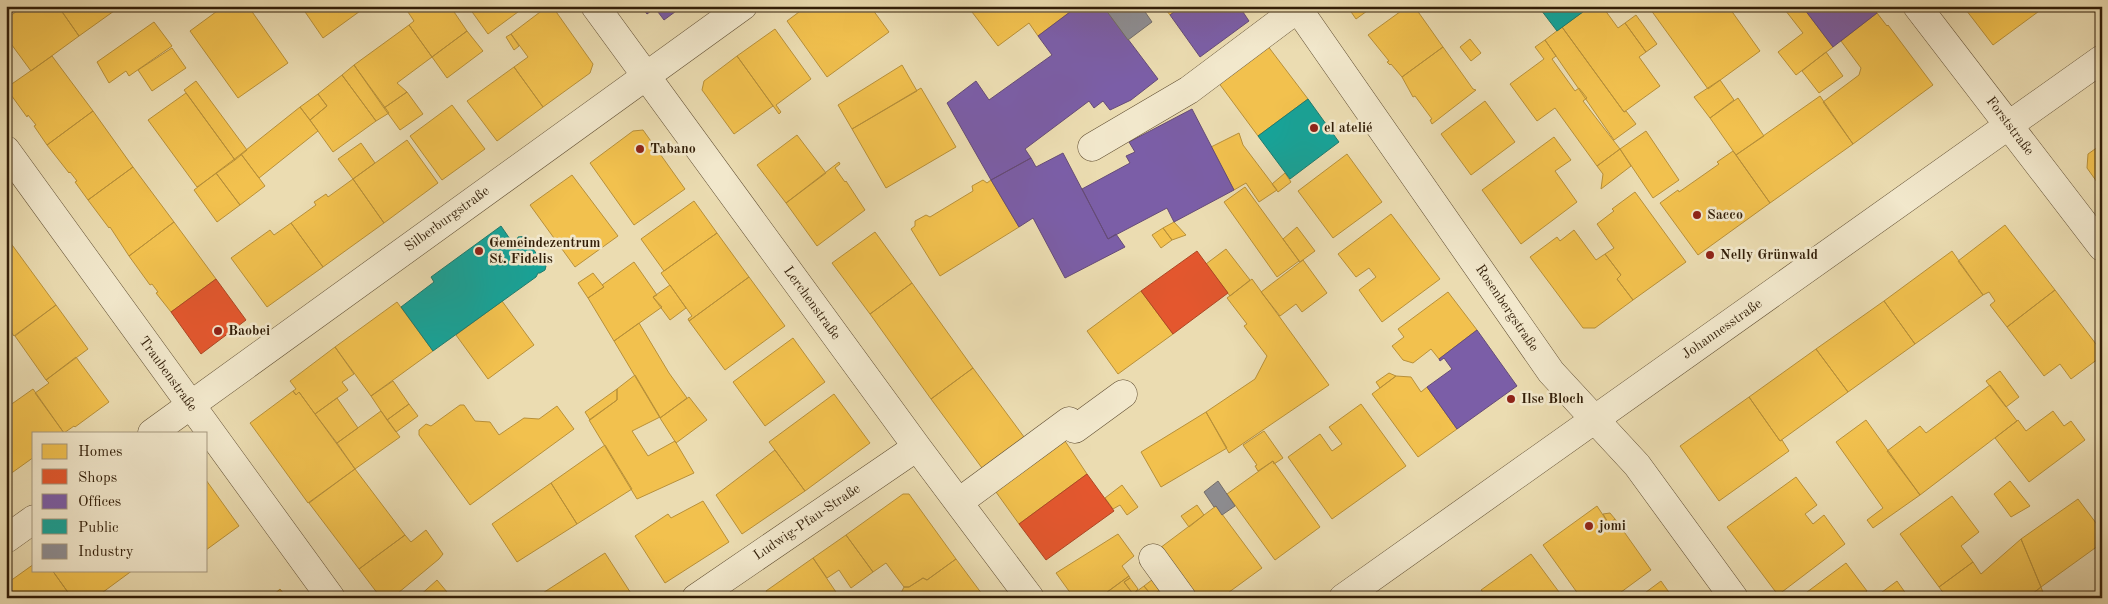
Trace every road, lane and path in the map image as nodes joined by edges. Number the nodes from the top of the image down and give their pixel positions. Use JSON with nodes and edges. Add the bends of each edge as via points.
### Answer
{"nodes":[{"id":1,"x":595,"y":6,"type":"edge"},
{"id":2,"x":743,"y":6,"type":"edge"},
{"id":3,"x":1917,"y":6,"type":"edge"},
{"id":4,"x":1297,"y":8,"type":"edge"},
{"id":5,"x":2102,"y":59,"type":"edge"},
{"id":6,"x":646,"y":75,"type":"junction"},
{"id":7,"x":2009,"y":125,"type":"junction"},
{"id":8,"x":1092,"y":147,"type":"dead end"},
{"id":9,"x":6,"y":150,"type":"edge"},
{"id":10,"x":2102,"y":248,"type":"edge"},
{"id":11,"x":1123,"y":394,"type":"dead end"},
{"id":12,"x":190,"y":404,"type":"junction"},
{"id":13,"x":1594,"y":418,"type":"junction"},
{"id":14,"x":153,"y":432,"type":"edge"},
{"id":15,"x":917,"y":447,"type":"junction"},
{"id":16,"x":959,"y":502,"type":"junction"},
{"id":17,"x":32,"y":520,"type":"edge"},
{"id":18,"x":6,"y":539,"type":"edge"},
{"id":19,"x":1153,"y":558,"type":"dead end"},
{"id":20,"x":331,"y":598,"type":"edge"},
{"id":21,"x":696,"y":598,"type":"edge"},
{"id":22,"x":1030,"y":598,"type":"edge"},
{"id":23,"x":1182,"y":598,"type":"edge"},
{"id":24,"x":1343,"y":598,"type":"edge"},
{"id":25,"x":1734,"y":598,"type":"edge"}],
"edges":[{"from":1,"to":6,"type":"street","name":"Lerchenstraße"},
{"from":2,"to":6,"type":"street","name":"Silberburgstraße"},
{"from":3,"to":7,"type":"street","name":"Forststraße"},
{"from":4,"to":8,"type":"street","via":[[1189,90]]},
{"from":4,"to":13,"type":"street","name":"Rosenbergstraße","via":[[1551,372]]},
{"from":5,"to":7,"type":"street","name":"Johannesstraße"},
{"from":6,"to":12,"type":"street","name":"Silberburgstraße"},
{"from":6,"to":15,"type":"street","name":"Lerchenstraße"},
{"from":7,"to":10,"type":"street","name":"Forststraße"},
{"from":7,"to":13,"type":"street","name":"Johannesstraße"},
{"from":9,"to":12,"type":"street","name":"Traubenstraße"},
{"from":11,"to":16,"type":"street","via":[[1075,429],[1069,421]]},
{"from":12,"to":14,"type":"street","name":"Silberburgstraße"},
{"from":12,"to":20,"type":"street","name":"Traubenstraße"},
{"from":13,"to":24,"type":"street","name":"Johannesstraße"},
{"from":13,"to":25,"type":"street","name":"Rosenbergstraße","via":[[1637,465]]},
{"from":15,"to":16,"type":"street","name":"Lerchenstraße"},
{"from":15,"to":21,"type":"street","name":"Ludwig-Pfau-Straße"},
{"from":16,"to":22,"type":"street","name":"Lerchenstraße"},
{"from":17,"to":18,"type":"street"},
{"from":19,"to":23,"type":"street"}]}
